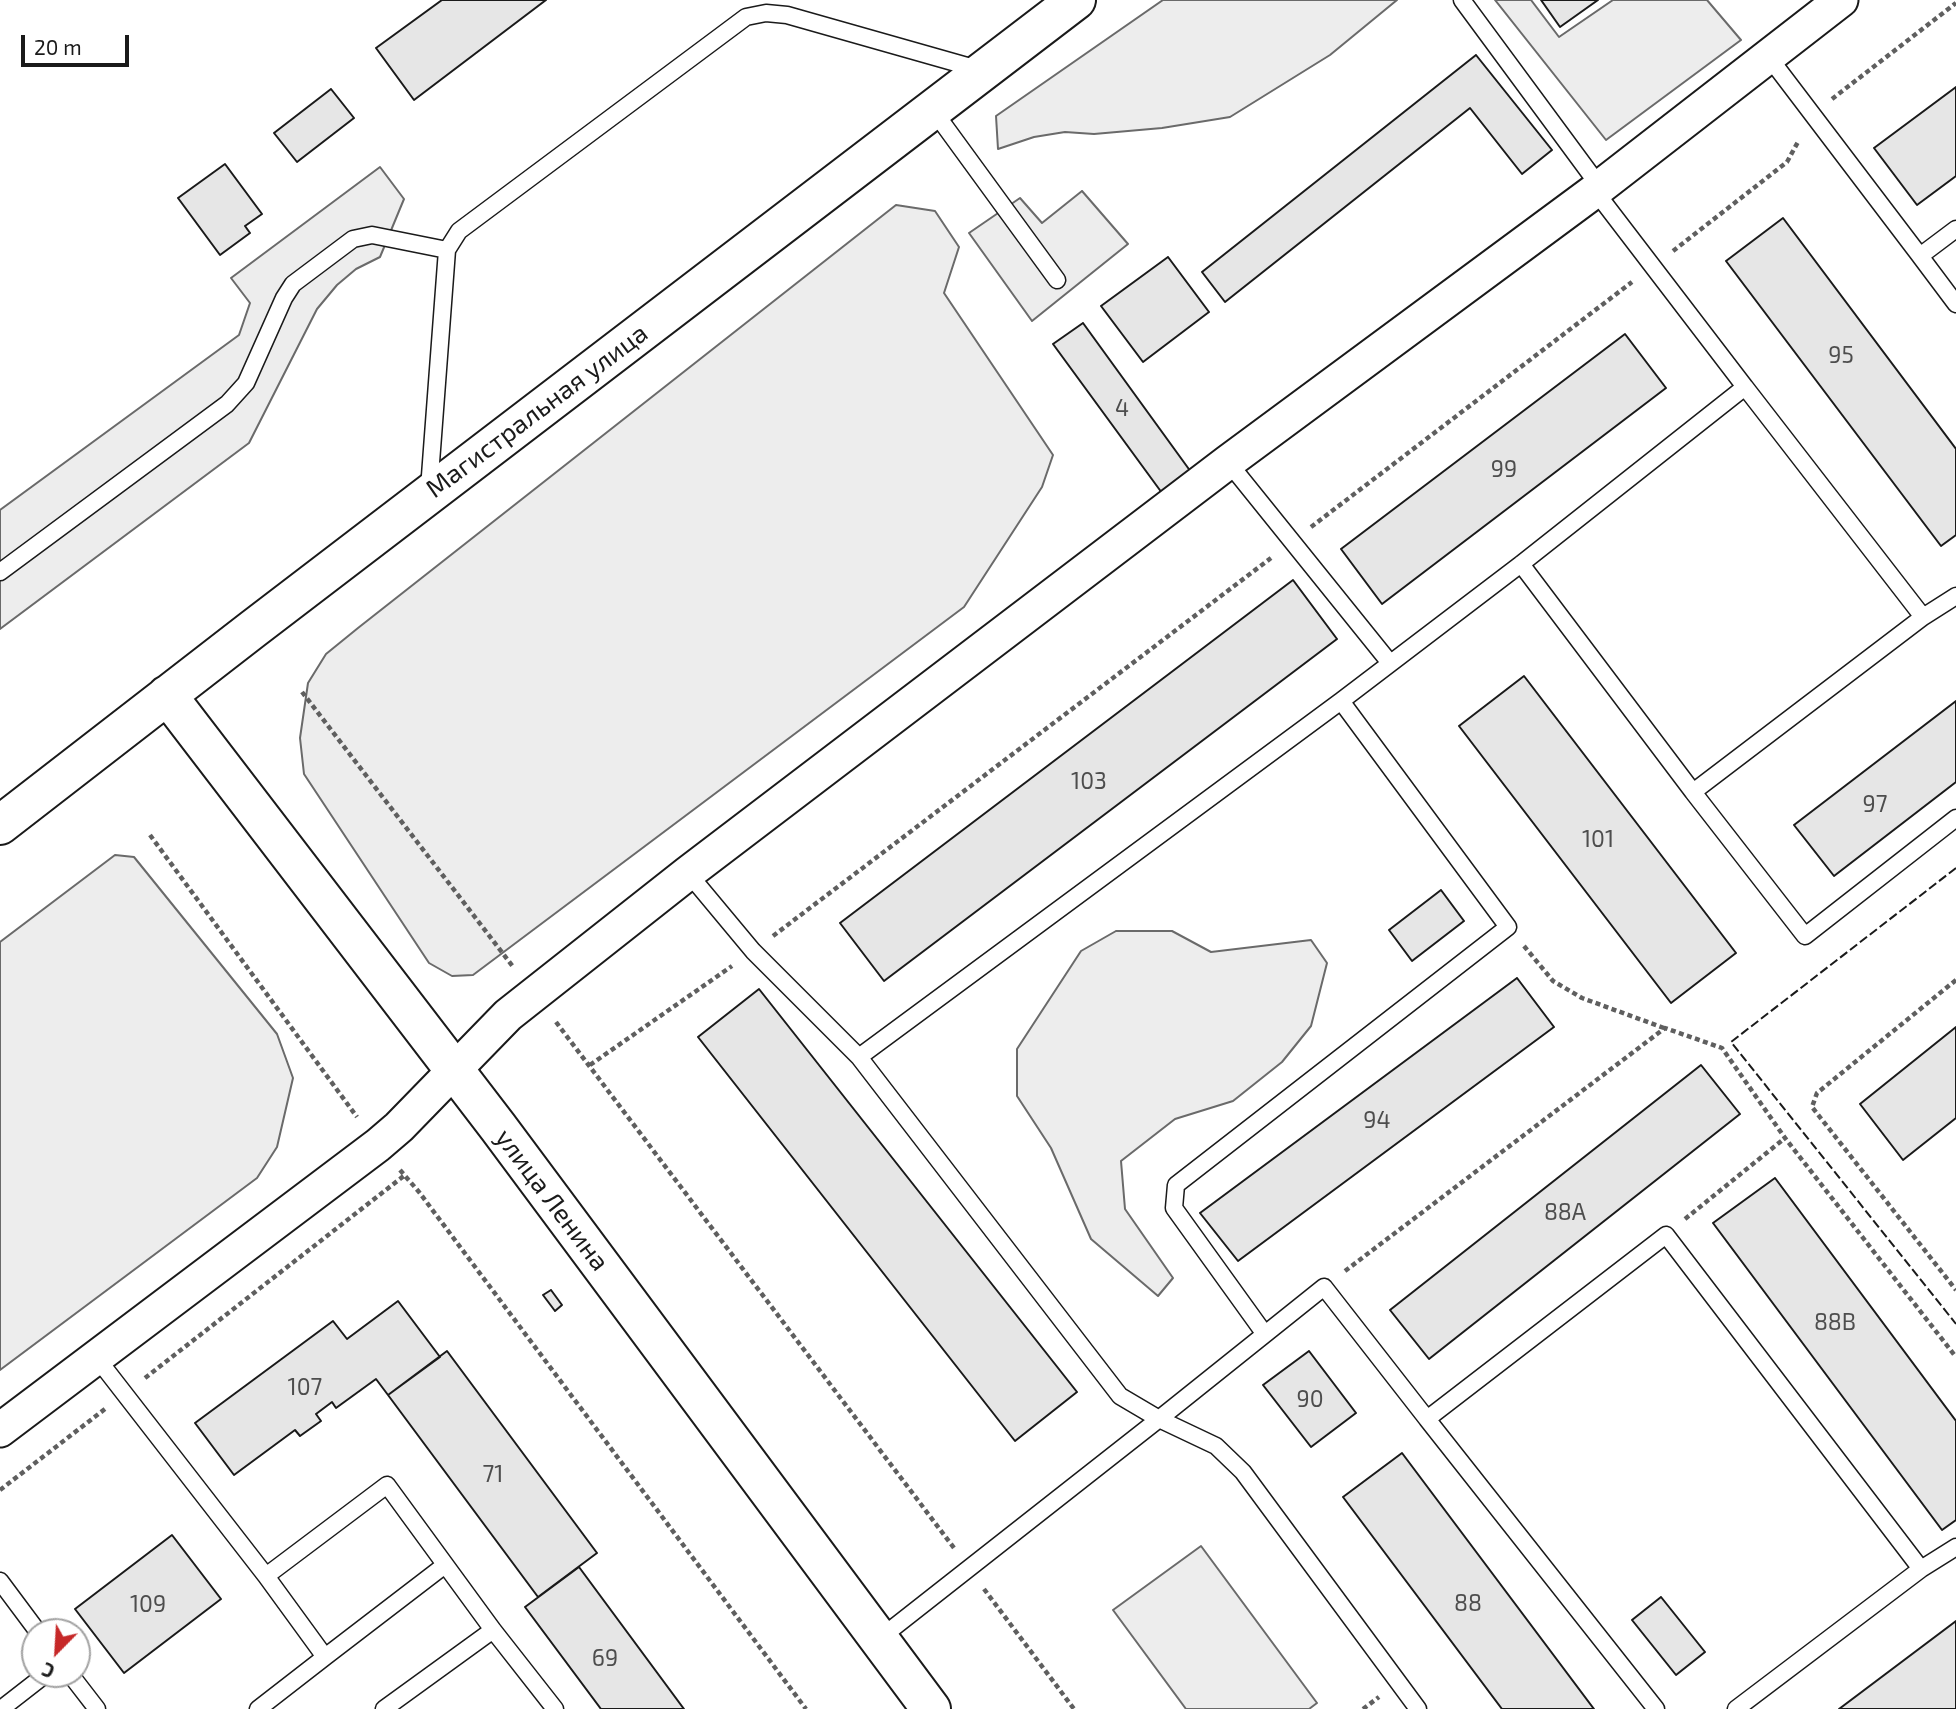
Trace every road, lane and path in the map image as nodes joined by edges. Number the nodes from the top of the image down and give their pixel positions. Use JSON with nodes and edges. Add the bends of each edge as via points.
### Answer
{"nodes":[{"id":1,"x":1076,"y":0,"type":"edge"},
{"id":2,"x":1462,"y":0,"type":"edge"},
{"id":3,"x":1841,"y":0,"type":"edge"},
{"id":4,"x":1768,"y":56,"type":"junction"},
{"id":5,"x":983,"y":71,"type":"junction"},
{"id":6,"x":933,"y":110,"type":"junction"},
{"id":7,"x":1598,"y":189,"type":"junction"},
{"id":8,"x":1956,"y":229,"type":"edge"},
{"id":9,"x":447,"y":250,"type":"junction"},
{"id":10,"x":1920,"y":256,"type":"junction"},
{"id":11,"x":1057,"y":280,"type":"dead end"},
{"id":12,"x":1956,"y":304,"type":"edge"},
{"id":13,"x":1745,"y":387,"type":"junction"},
{"id":14,"x":1228,"y":463,"type":"junction"},
{"id":15,"x":429,"y":494,"type":"junction"},
{"id":16,"x":1521,"y":564,"type":"junction"},
{"id":17,"x":0,"y":572,"type":"edge"},
{"id":18,"x":1956,"y":596,"type":"edge"},
{"id":19,"x":1923,"y":617,"type":"junction"},
{"id":20,"x":1390,"y":663,"type":"junction"},
{"id":21,"x":302,"y":692,"type":"dead end"},
{"id":22,"x":167,"y":695,"type":"junction"},
{"id":23,"x":1341,"y":701,"type":"junction"},
{"id":24,"x":1693,"y":792,"type":"junction"},
{"id":25,"x":1956,"y":818,"type":"edge"},
{"id":26,"x":0,"y":825,"type":"edge"},
{"id":27,"x":150,"y":835,"type":"dead end"},
{"id":28,"x":688,"y":873,"type":"junction"},
{"id":29,"x":1508,"y":927,"type":"junction"},
{"id":30,"x":1956,"y":979,"type":"edge"},
{"id":31,"x":533,"y":994,"type":"junction"},
{"id":32,"x":1665,"y":1028,"type":"junction"},
{"id":33,"x":859,"y":1056,"type":"junction"},
{"id":34,"x":454,"y":1070,"type":"junction"},
{"id":35,"x":1784,"y":1138,"type":"junction"},
{"id":36,"x":378,"y":1145,"type":"junction"},
{"id":37,"x":405,"y":1175,"type":"junction"},
{"id":38,"x":1666,"y":1235,"type":"junction"},
{"id":39,"x":1324,"y":1287,"type":"junction"},
{"id":40,"x":1956,"y":1290,"type":"edge"},
{"id":41,"x":1264,"y":1333,"type":"junction"},
{"id":42,"x":96,"y":1357,"type":"junction"},
{"id":43,"x":1956,"y":1357,"type":"edge"},
{"id":44,"x":125,"y":1394,"type":"junction"},
{"id":45,"x":1159,"y":1419,"type":"junction"},
{"id":46,"x":1427,"y":1419,"type":"junction"},
{"id":47,"x":0,"y":1430,"type":"edge"},
{"id":48,"x":0,"y":1490,"type":"edge"},
{"id":49,"x":1956,"y":1547,"type":"edge"},
{"id":50,"x":445,"y":1565,"type":"junction"},
{"id":51,"x":968,"y":1568,"type":"junction"},
{"id":52,"x":1921,"y":1569,"type":"junction"},
{"id":53,"x":266,"y":1576,"type":"junction"},
{"id":54,"x":0,"y":1581,"type":"edge"},
{"id":55,"x":28,"y":1618,"type":"edge"},
{"id":56,"x":493,"y":1630,"type":"junction"},
{"id":57,"x":879,"y":1639,"type":"junction"},
{"id":58,"x":325,"y":1657,"type":"junction"},
{"id":59,"x":28,"y":1688,"type":"edge"},
{"id":60,"x":81,"y":1688,"type":"edge"},
{"id":61,"x":1,"y":1709,"type":"edge"},
{"id":62,"x":97,"y":1709,"type":"edge"},
{"id":63,"x":258,"y":1709,"type":"edge"},
{"id":64,"x":384,"y":1709,"type":"edge"},
{"id":65,"x":555,"y":1709,"type":"edge"},
{"id":66,"x":806,"y":1709,"type":"edge"},
{"id":67,"x":931,"y":1709,"type":"edge"},
{"id":68,"x":1074,"y":1709,"type":"edge"},
{"id":69,"x":1418,"y":1709,"type":"edge"},
{"id":70,"x":1656,"y":1709,"type":"edge"},
{"id":71,"x":1736,"y":1709,"type":"edge"}],
"edges":[{"from":1,"to":5,"type":"main road","name":"Магистральная улица"},
{"from":2,"to":7,"type":"lane"},
{"from":3,"to":4,"type":"street"},
{"from":4,"to":7,"type":"street"},
{"from":4,"to":10,"type":"lane"},
{"from":5,"to":6,"type":"main road","name":"Магистральная улица"},
{"from":5,"to":9,"type":"lane","via":[[787,15],[746,17],[459,231]]},
{"from":6,"to":11,"type":"lane"},
{"from":6,"to":15,"type":"main road","name":"Магистральная улица"},
{"from":7,"to":13,"type":"lane"},
{"from":7,"to":14,"type":"street"},
{"from":8,"to":10,"type":"lane"},
{"from":9,"to":15,"type":"lane"},
{"from":9,"to":17,"type":"lane","via":[[372,235],[353,239],[293,284],[246,383],[227,404]]},
{"from":10,"to":12,"type":"lane"},
{"from":13,"to":16,"type":"lane"},
{"from":13,"to":19,"type":"lane"},
{"from":14,"to":20,"type":"lane"},
{"from":14,"to":28,"type":"street"},
{"from":15,"to":22,"type":"main road","name":"Магистральная улица"},
{"from":16,"to":20,"type":"lane"},
{"from":16,"to":24,"type":"lane"},
{"from":18,"to":19,"type":"lane"},
{"from":19,"to":24,"type":"lane"},
{"from":20,"to":23,"type":"lane"},
{"from":21,"to":31,"type":"path"},
{"from":22,"to":26,"type":"main road","name":"Магистральная улица"},
{"from":22,"to":34,"type":"main road","name":"улица Ленина"},
{"from":23,"to":29,"type":"lane"},
{"from":23,"to":33,"type":"lane"},
{"from":24,"to":25,"type":"lane","via":[[1805,936]]},
{"from":27,"to":36,"type":"path"},
{"from":28,"to":31,"type":"street"},
{"from":28,"to":33,"type":"lane","via":[[753,951]]},
{"from":29,"to":32,"type":"path","via":[[1553,981],[1582,998]]},
{"from":29,"to":41,"type":"lane","via":[[1176,1185],[1174,1209]]},
{"from":30,"to":40,"type":"path","via":[[1817,1093],[1812,1107]]},
{"from":31,"to":34,"type":"street"},
{"from":31,"to":51,"type":"path"},
{"from":32,"to":35,"type":"path","via":[[1722,1048]]},
{"from":32,"to":39,"type":"path"},
{"from":33,"to":45,"type":"lane","via":[[1119,1396]]},
{"from":34,"to":36,"type":"street"},
{"from":34,"to":57,"type":"main road","name":"улица Ленина"},
{"from":35,"to":38,"type":"path"},
{"from":35,"to":43,"type":"path"},
{"from":36,"to":37,"type":"path"},
{"from":36,"to":42,"type":"street"},
{"from":37,"to":44,"type":"path"},
{"from":37,"to":66,"type":"path"},
{"from":38,"to":46,"type":"lane"},
{"from":38,"to":52,"type":"lane"},
{"from":39,"to":41,"type":"lane"},
{"from":39,"to":46,"type":"lane"},
{"from":41,"to":45,"type":"lane"},
{"from":42,"to":44,"type":"lane"},
{"from":42,"to":47,"type":"street"},
{"from":44,"to":48,"type":"path"},
{"from":44,"to":53,"type":"lane"},
{"from":45,"to":51,"type":"lane"},
{"from":45,"to":69,"type":"lane","via":[[1216,1446],[1243,1472]]},
{"from":46,"to":70,"type":"lane"},
{"from":49,"to":52,"type":"lane"},
{"from":50,"to":53,"type":"lane","via":[[387,1485]]},
{"from":50,"to":56,"type":"lane"},
{"from":50,"to":58,"type":"lane"},
{"from":51,"to":57,"type":"lane"},
{"from":51,"to":68,"type":"path"},
{"from":52,"to":71,"type":"lane"},
{"from":53,"to":58,"type":"lane"},
{"from":54,"to":55,"type":"lane"},
{"from":56,"to":64,"type":"lane"},
{"from":56,"to":65,"type":"lane"},
{"from":57,"to":67,"type":"main road","name":"улица Ленина"},
{"from":58,"to":63,"type":"lane"},
{"from":59,"to":61,"type":"lane"},
{"from":60,"to":62,"type":"lane"}]}
